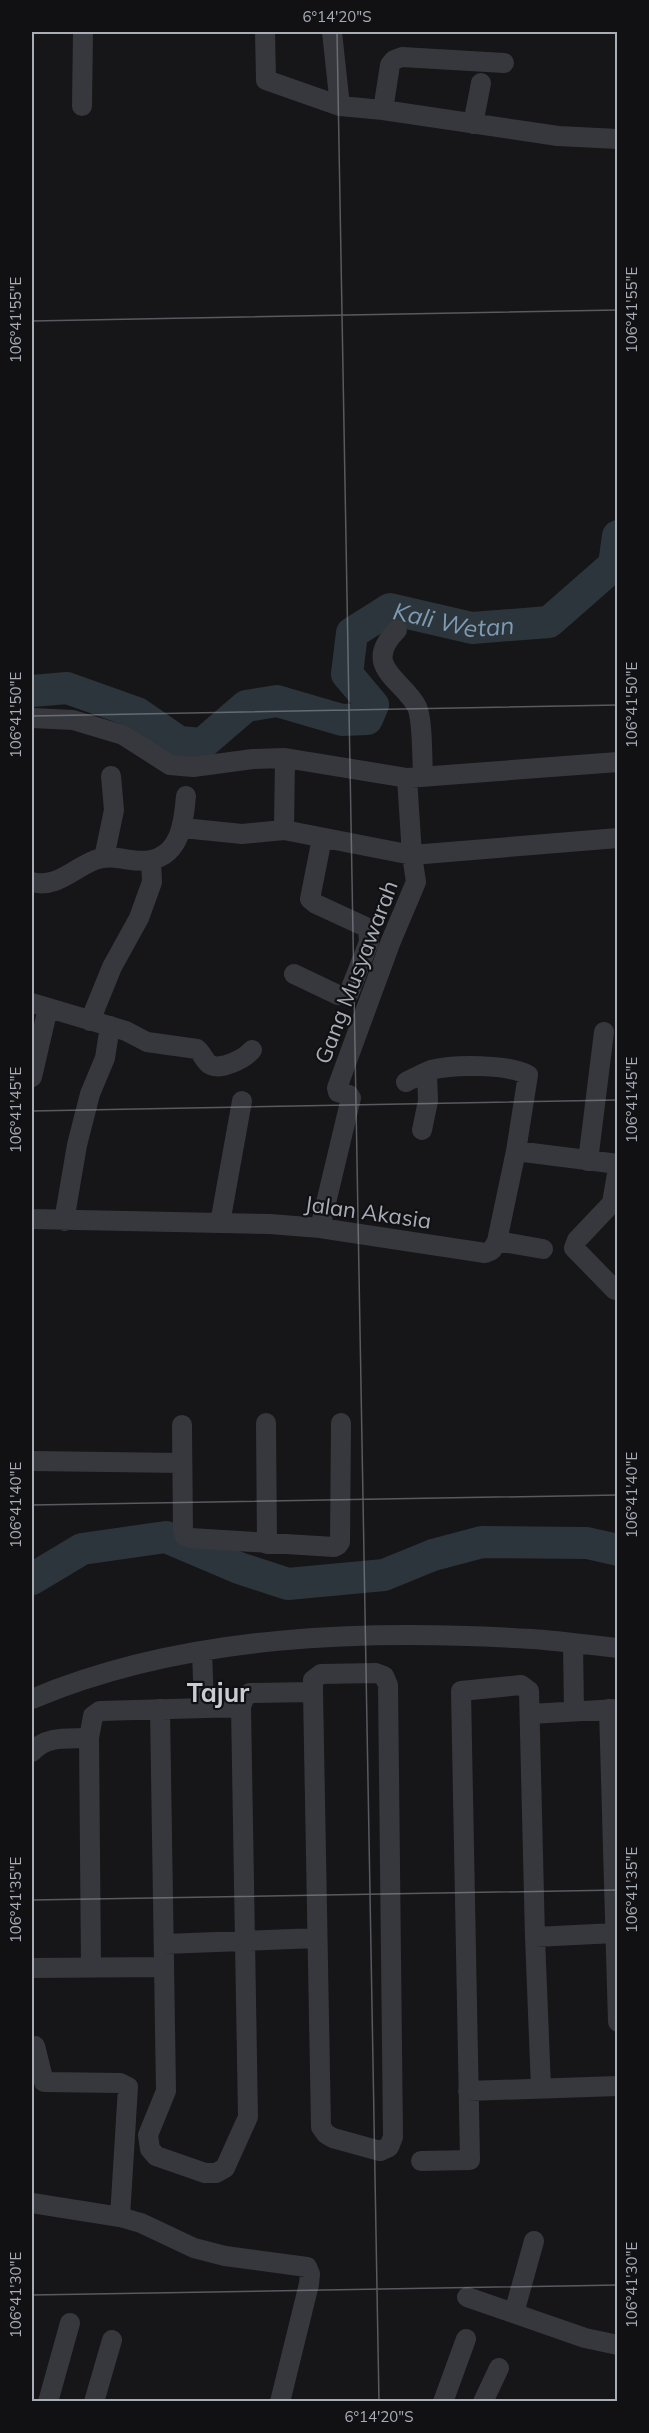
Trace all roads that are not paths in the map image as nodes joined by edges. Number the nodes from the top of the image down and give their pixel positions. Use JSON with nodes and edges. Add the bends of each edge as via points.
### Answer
{"nodes":[{"id":1,"x":82,"y":32,"type":"edge"},
{"id":2,"x":265,"y":32,"type":"edge"},
{"id":3,"x":332,"y":32,"type":"edge"},
{"id":4,"x":504,"y":63,"type":"dead end"},
{"id":5,"x":482,"y":83,"type":"dead end"},
{"id":6,"x":82,"y":106,"type":"dead end"},
{"id":7,"x":340,"y":106,"type":"junction"},
{"id":8,"x":383,"y":110,"type":"junction"},
{"id":9,"x":472,"y":124,"type":"junction"},
{"id":10,"x":618,"y":138,"type":"edge"},
{"id":11,"x":397,"y":630,"type":"dead end"},
{"id":12,"x":32,"y":718,"type":"edge"},
{"id":13,"x":285,"y":758,"type":"junction"},
{"id":14,"x":618,"y":762,"type":"edge"},
{"id":15,"x":111,"y":776,"type":"dead end"},
{"id":16,"x":415,"y":777,"type":"junction"},
{"id":17,"x":186,"y":796,"type":"dead end"},
{"id":18,"x":183,"y":828,"type":"junction"},
{"id":19,"x":284,"y":830,"type":"junction"},
{"id":20,"x":322,"y":838,"type":"junction"},
{"id":21,"x":618,"y":838,"type":"edge"},
{"id":22,"x":412,"y":855,"type":"junction"},
{"id":23,"x":104,"y":858,"type":"junction"},
{"id":24,"x":151,"y":860,"type":"junction"},
{"id":25,"x":32,"y":882,"type":"edge"},
{"id":26,"x":294,"y":974,"type":"dead end"},
{"id":27,"x":40,"y":1006,"type":"edge"},
{"id":28,"x":90,"y":1021,"type":"junction"},
{"id":29,"x":110,"y":1026,"type":"junction"},
{"id":30,"x":604,"y":1032,"type":"dead end"},
{"id":31,"x":252,"y":1050,"type":"dead end"},
{"id":32,"x":34,"y":1055,"type":"edge"},
{"id":33,"x":427,"y":1072,"type":"junction"},
{"id":34,"x":32,"y":1077,"type":"edge"},
{"id":35,"x":406,"y":1082,"type":"dead end"},
{"id":36,"x":242,"y":1101,"type":"dead end"},
{"id":37,"x":422,"y":1130,"type":"dead end"},
{"id":38,"x":516,"y":1151,"type":"junction"},
{"id":39,"x":588,"y":1161,"type":"junction"},
{"id":40,"x":618,"y":1166,"type":"edge"},
{"id":41,"x":32,"y":1219,"type":"edge"},
{"id":42,"x":64,"y":1221,"type":"junction"},
{"id":43,"x":220,"y":1223,"type":"junction"},
{"id":44,"x":320,"y":1228,"type":"junction"},
{"id":45,"x":497,"y":1241,"type":"junction"},
{"id":46,"x":543,"y":1249,"type":"dead end"},
{"id":47,"x":615,"y":1290,"type":"dead end"},
{"id":48,"x":266,"y":1423,"type":"dead end"},
{"id":49,"x":340,"y":1423,"type":"dead end"},
{"id":50,"x":182,"y":1425,"type":"dead end"},
{"id":51,"x":32,"y":1461,"type":"edge"},
{"id":52,"x":181,"y":1463,"type":"junction"},
{"id":53,"x":267,"y":1544,"type":"junction"},
{"id":54,"x":573,"y":1644,"type":"junction"},
{"id":55,"x":618,"y":1648,"type":"edge"},
{"id":56,"x":198,"y":1655,"type":"junction"},
{"id":57,"x":313,"y":1692,"type":"junction"},
{"id":58,"x":32,"y":1699,"type":"edge"},
{"id":59,"x":197,"y":1707,"type":"junction"},
{"id":60,"x":241,"y":1707,"type":"junction"},
{"id":61,"x":160,"y":1709,"type":"junction"},
{"id":62,"x":613,"y":1709,"type":"edge"},
{"id":63,"x":574,"y":1711,"type":"junction"},
{"id":64,"x":530,"y":1714,"type":"junction"},
{"id":65,"x":89,"y":1738,"type":"junction"},
{"id":66,"x":32,"y":1752,"type":"edge"},
{"id":67,"x":615,"y":1933,"type":"junction"},
{"id":68,"x":535,"y":1937,"type":"junction"},
{"id":69,"x":317,"y":1938,"type":"junction"},
{"id":70,"x":246,"y":1942,"type":"junction"},
{"id":71,"x":164,"y":1944,"type":"junction"},
{"id":72,"x":164,"y":1967,"type":"junction"},
{"id":73,"x":32,"y":1968,"type":"edge"},
{"id":74,"x":91,"y":1968,"type":"junction"},
{"id":75,"x":618,"y":2022,"type":"edge"},
{"id":76,"x":35,"y":2046,"type":"dead end"},
{"id":77,"x":618,"y":2086,"type":"edge"},
{"id":78,"x":541,"y":2088,"type":"junction"},
{"id":79,"x":468,"y":2091,"type":"junction"},
{"id":80,"x":421,"y":2161,"type":"dead end"},
{"id":81,"x":32,"y":2203,"type":"edge"},
{"id":82,"x":120,"y":2217,"type":"junction"},
{"id":83,"x":534,"y":2241,"type":"dead end"},
{"id":84,"x":467,"y":2297,"type":"dead end"},
{"id":85,"x":514,"y":2313,"type":"junction"},
{"id":86,"x":70,"y":2323,"type":"dead end"},
{"id":87,"x":466,"y":2339,"type":"dead end"},
{"id":88,"x":112,"y":2340,"type":"dead end"},
{"id":89,"x":618,"y":2345,"type":"edge"},
{"id":90,"x":499,"y":2368,"type":"dead end"},
{"id":91,"x":48,"y":2402,"type":"edge"},
{"id":92,"x":94,"y":2402,"type":"edge"},
{"id":93,"x":280,"y":2402,"type":"edge"},
{"id":94,"x":443,"y":2402,"type":"edge"},
{"id":95,"x":483,"y":2402,"type":"edge"}],
"edges":[{"from":1,"to":6,"type":"street"},
{"from":2,"to":7,"type":"street","via":[[266,80]]},
{"from":3,"to":7,"type":"street"},
{"from":4,"to":8,"type":"street","via":[[402,57],[393,60]]},
{"from":5,"to":9,"type":"street"},
{"from":7,"to":8,"type":"street"},
{"from":8,"to":9,"type":"street"},
{"from":9,"to":10,"type":"street","via":[[558,136]]},
{"from":11,"to":16,"type":"street","via":[[383,657],[391,677],[418,709]]},
{"from":12,"to":13,"type":"street","via":[[73,720],[123,735],[170,765]]},
{"from":13,"to":16,"type":"street"},
{"from":13,"to":19,"type":"street"},
{"from":14,"to":16,"type":"street"},
{"from":15,"to":23,"type":"street","via":[[114,810]]},
{"from":16,"to":22,"type":"street"},
{"from":17,"to":18,"type":"street"},
{"from":18,"to":19,"type":"street","via":[[242,834]]},
{"from":18,"to":24,"type":"street","via":[[173,846]]},
{"from":19,"to":20,"type":"street"},
{"from":20,"to":22,"type":"street"},
{"from":20,"to":26,"type":"street","via":[[310,899],[368,928],[369,942],[349,993],[344,996]]},
{"from":21,"to":22,"type":"street"},
{"from":22,"to":44,"type":"street","name":"Gang Musyawarah","via":[[416,882],[337,1089],[351,1097]]},
{"from":23,"to":24,"type":"street"},
{"from":23,"to":25,"type":"street","via":[[54,881]]},
{"from":24,"to":28,"type":"street","via":[[152,882]]},
{"from":27,"to":28,"type":"street"},
{"from":27,"to":32,"type":"street"},
{"from":28,"to":29,"type":"street"},
{"from":29,"to":31,"type":"street","via":[[157,1045],[197,1048],[214,1066],[242,1058]]},
{"from":29,"to":42,"type":"street","via":[[105,1058],[90,1094],[77,1145]]},
{"from":30,"to":39,"type":"street"},
{"from":32,"to":34,"type":"street"},
{"from":33,"to":35,"type":"street"},
{"from":33,"to":37,"type":"street","via":[[428,1101]]},
{"from":33,"to":38,"type":"street","via":[[507,1068],[528,1075]]},
{"from":36,"to":43,"type":"street"},
{"from":38,"to":39,"type":"street"},
{"from":38,"to":45,"type":"street"},
{"from":39,"to":40,"type":"street"},
{"from":40,"to":47,"type":"street","via":[[612,1203],[574,1248]]},
{"from":41,"to":42,"type":"street","name":"Jalan Akasia"},
{"from":42,"to":43,"type":"street","name":"Jalan Akasia"},
{"from":43,"to":44,"type":"street","name":"Jalan Akasia"},
{"from":44,"to":45,"type":"street","name":"Jalan Akasia","via":[[485,1252],[492,1250]]},
{"from":45,"to":46,"type":"street"},
{"from":48,"to":53,"type":"street"},
{"from":49,"to":53,"type":"street","via":[[338,1545]]},
{"from":50,"to":52,"type":"street"},
{"from":51,"to":52,"type":"street"},
{"from":52,"to":53,"type":"street","via":[[185,1536]]},
{"from":54,"to":55,"type":"street"},
{"from":54,"to":56,"type":"street","via":[[490,1636],[361,1636]]},
{"from":54,"to":63,"type":"street"},
{"from":56,"to":58,"type":"street","via":[[145,1661],[75,1681]]},
{"from":56,"to":59,"type":"street"},
{"from":57,"to":60,"type":"street","via":[[250,1694]]},
{"from":57,"to":69,"type":"street"},
{"from":57,"to":69,"type":"street","via":[[313,1680],[321,1674],[376,1672],[384,1676],[388,1685],[393,2137],[389,2147],[380,2151],[326,2134],[321,2127]]},
{"from":59,"to":60,"type":"street"},
{"from":59,"to":61,"type":"street"},
{"from":60,"to":70,"type":"street"},
{"from":61,"to":65,"type":"street","via":[[100,1711],[93,1716]]},
{"from":61,"to":71,"type":"street"},
{"from":62,"to":63,"type":"street"},
{"from":62,"to":67,"type":"street"},
{"from":63,"to":64,"type":"street"},
{"from":64,"to":68,"type":"street"},
{"from":64,"to":79,"type":"street","via":[[529,1691],[521,1685],[461,1691]]},
{"from":65,"to":66,"type":"street","via":[[51,1739]]},
{"from":65,"to":74,"type":"street"},
{"from":67,"to":68,"type":"street"},
{"from":67,"to":75,"type":"street"},
{"from":68,"to":78,"type":"street"},
{"from":69,"to":70,"type":"street"},
{"from":70,"to":71,"type":"street"},
{"from":70,"to":72,"type":"street","via":[[248,2117],[225,2168],[216,2173],[156,2156],[150,2149],[148,2135],[166,2091]]},
{"from":71,"to":72,"type":"street"},
{"from":72,"to":74,"type":"street"},
{"from":73,"to":74,"type":"street"},
{"from":76,"to":82,"type":"street","via":[[44,2082],[120,2083],[128,2087]]},
{"from":77,"to":78,"type":"street"},
{"from":78,"to":79,"type":"street"},
{"from":79,"to":80,"type":"street","via":[[470,2160]]},
{"from":81,"to":82,"type":"street"},
{"from":82,"to":93,"type":"street","via":[[194,2248],[259,2262],[307,2267],[310,2274]]},
{"from":83,"to":85,"type":"street"},
{"from":84,"to":85,"type":"street"},
{"from":85,"to":89,"type":"street","via":[[585,2338]]},
{"from":86,"to":91,"type":"street"},
{"from":87,"to":94,"type":"street"},
{"from":88,"to":92,"type":"street"},
{"from":90,"to":95,"type":"street"}]}
